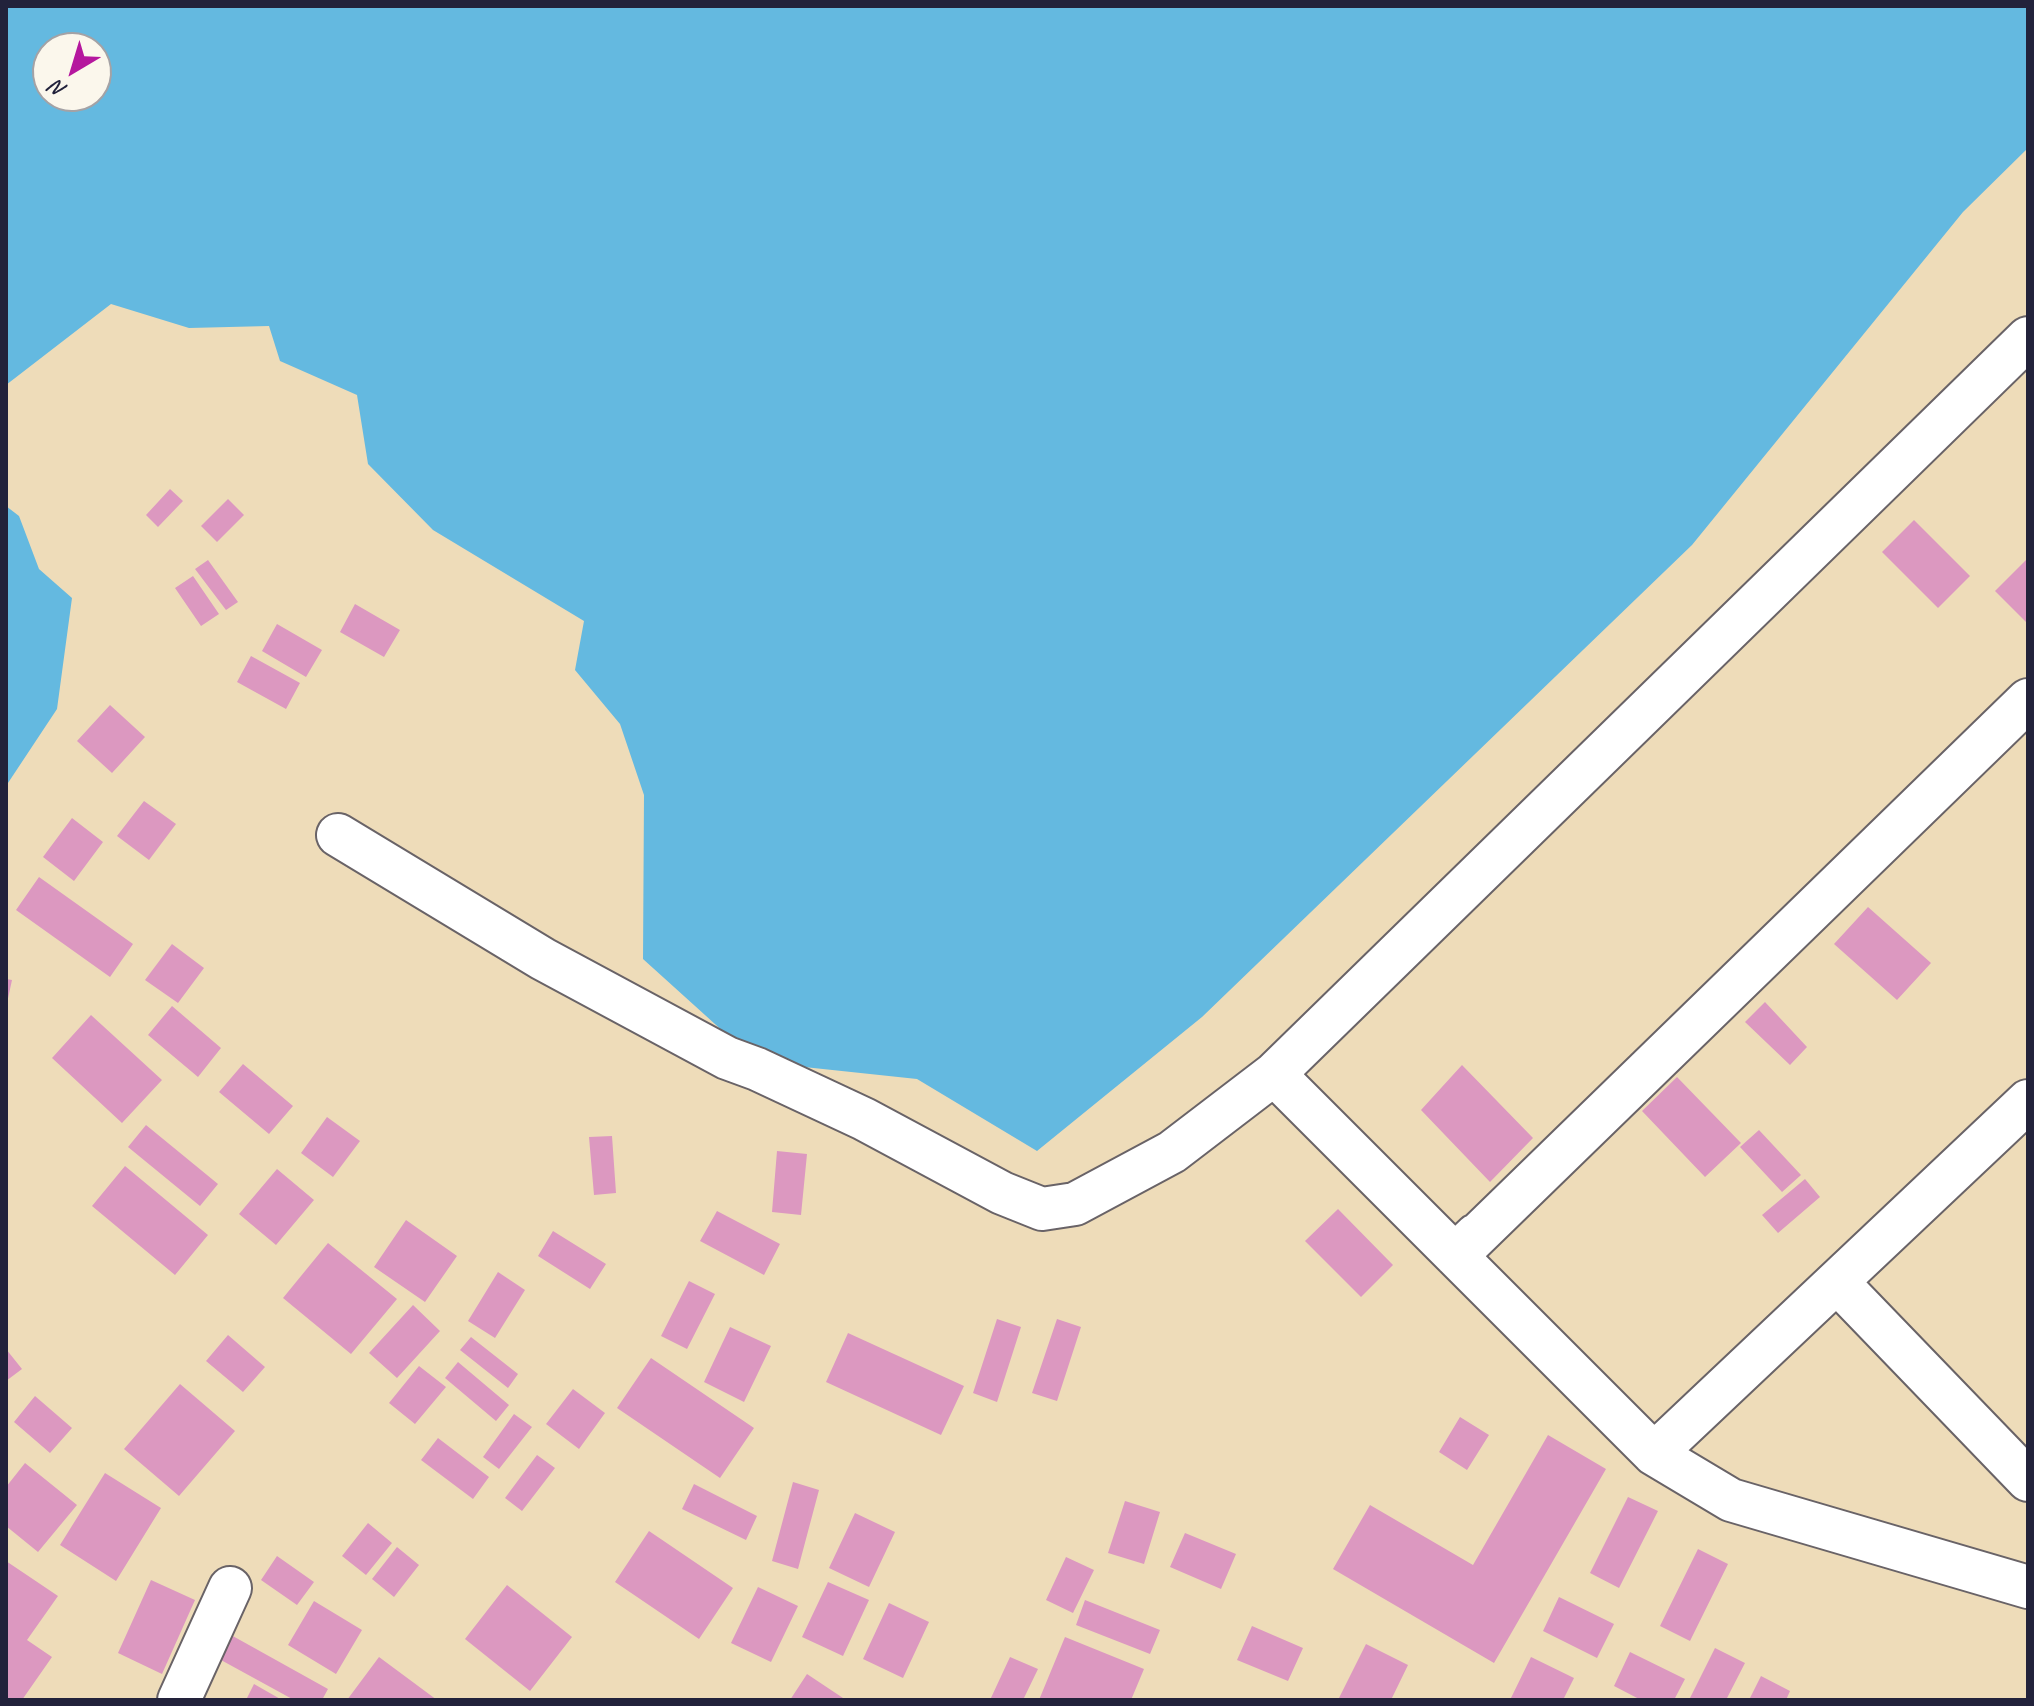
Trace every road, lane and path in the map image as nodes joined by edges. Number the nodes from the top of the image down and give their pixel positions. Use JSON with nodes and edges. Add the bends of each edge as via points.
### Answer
{"nodes":[{"id":1,"x":2028,"y":338,"type":"edge"},
{"id":2,"x":2028,"y":700,"type":"edge"},
{"id":3,"x":338,"y":835,"type":"dead end"},
{"id":4,"x":1274,"y":1074,"type":"junction"},
{"id":5,"x":2028,"y":1101,"type":"edge"},
{"id":6,"x":1837,"y":1282,"type":"junction"},
{"id":7,"x":1654,"y":1454,"type":"junction"},
{"id":8,"x":2028,"y":1480,"type":"edge"},
{"id":9,"x":2028,"y":1587,"type":"edge"},
{"id":10,"x":230,"y":1588,"type":"dead end"},
{"id":11,"x":179,"y":1700,"type":"edge"}],
"edges":[{"from":1,"to":4,"type":"street"},
{"from":2,"to":4,"type":"street","via":[[1455,1255]]},
{"from":2,"to":7,"type":"street","via":[[1456,1256]]},
{"from":3,"to":4,"type":"street","via":[[543,959],[714,1051],[1042,1209],[1075,1204],[1172,1152]]},
{"from":5,"to":6,"type":"street"},
{"from":6,"to":7,"type":"street"},
{"from":6,"to":8,"type":"street"},
{"from":7,"to":9,"type":"street","via":[[1731,1500]]},
{"from":10,"to":11,"type":"street"}]}
